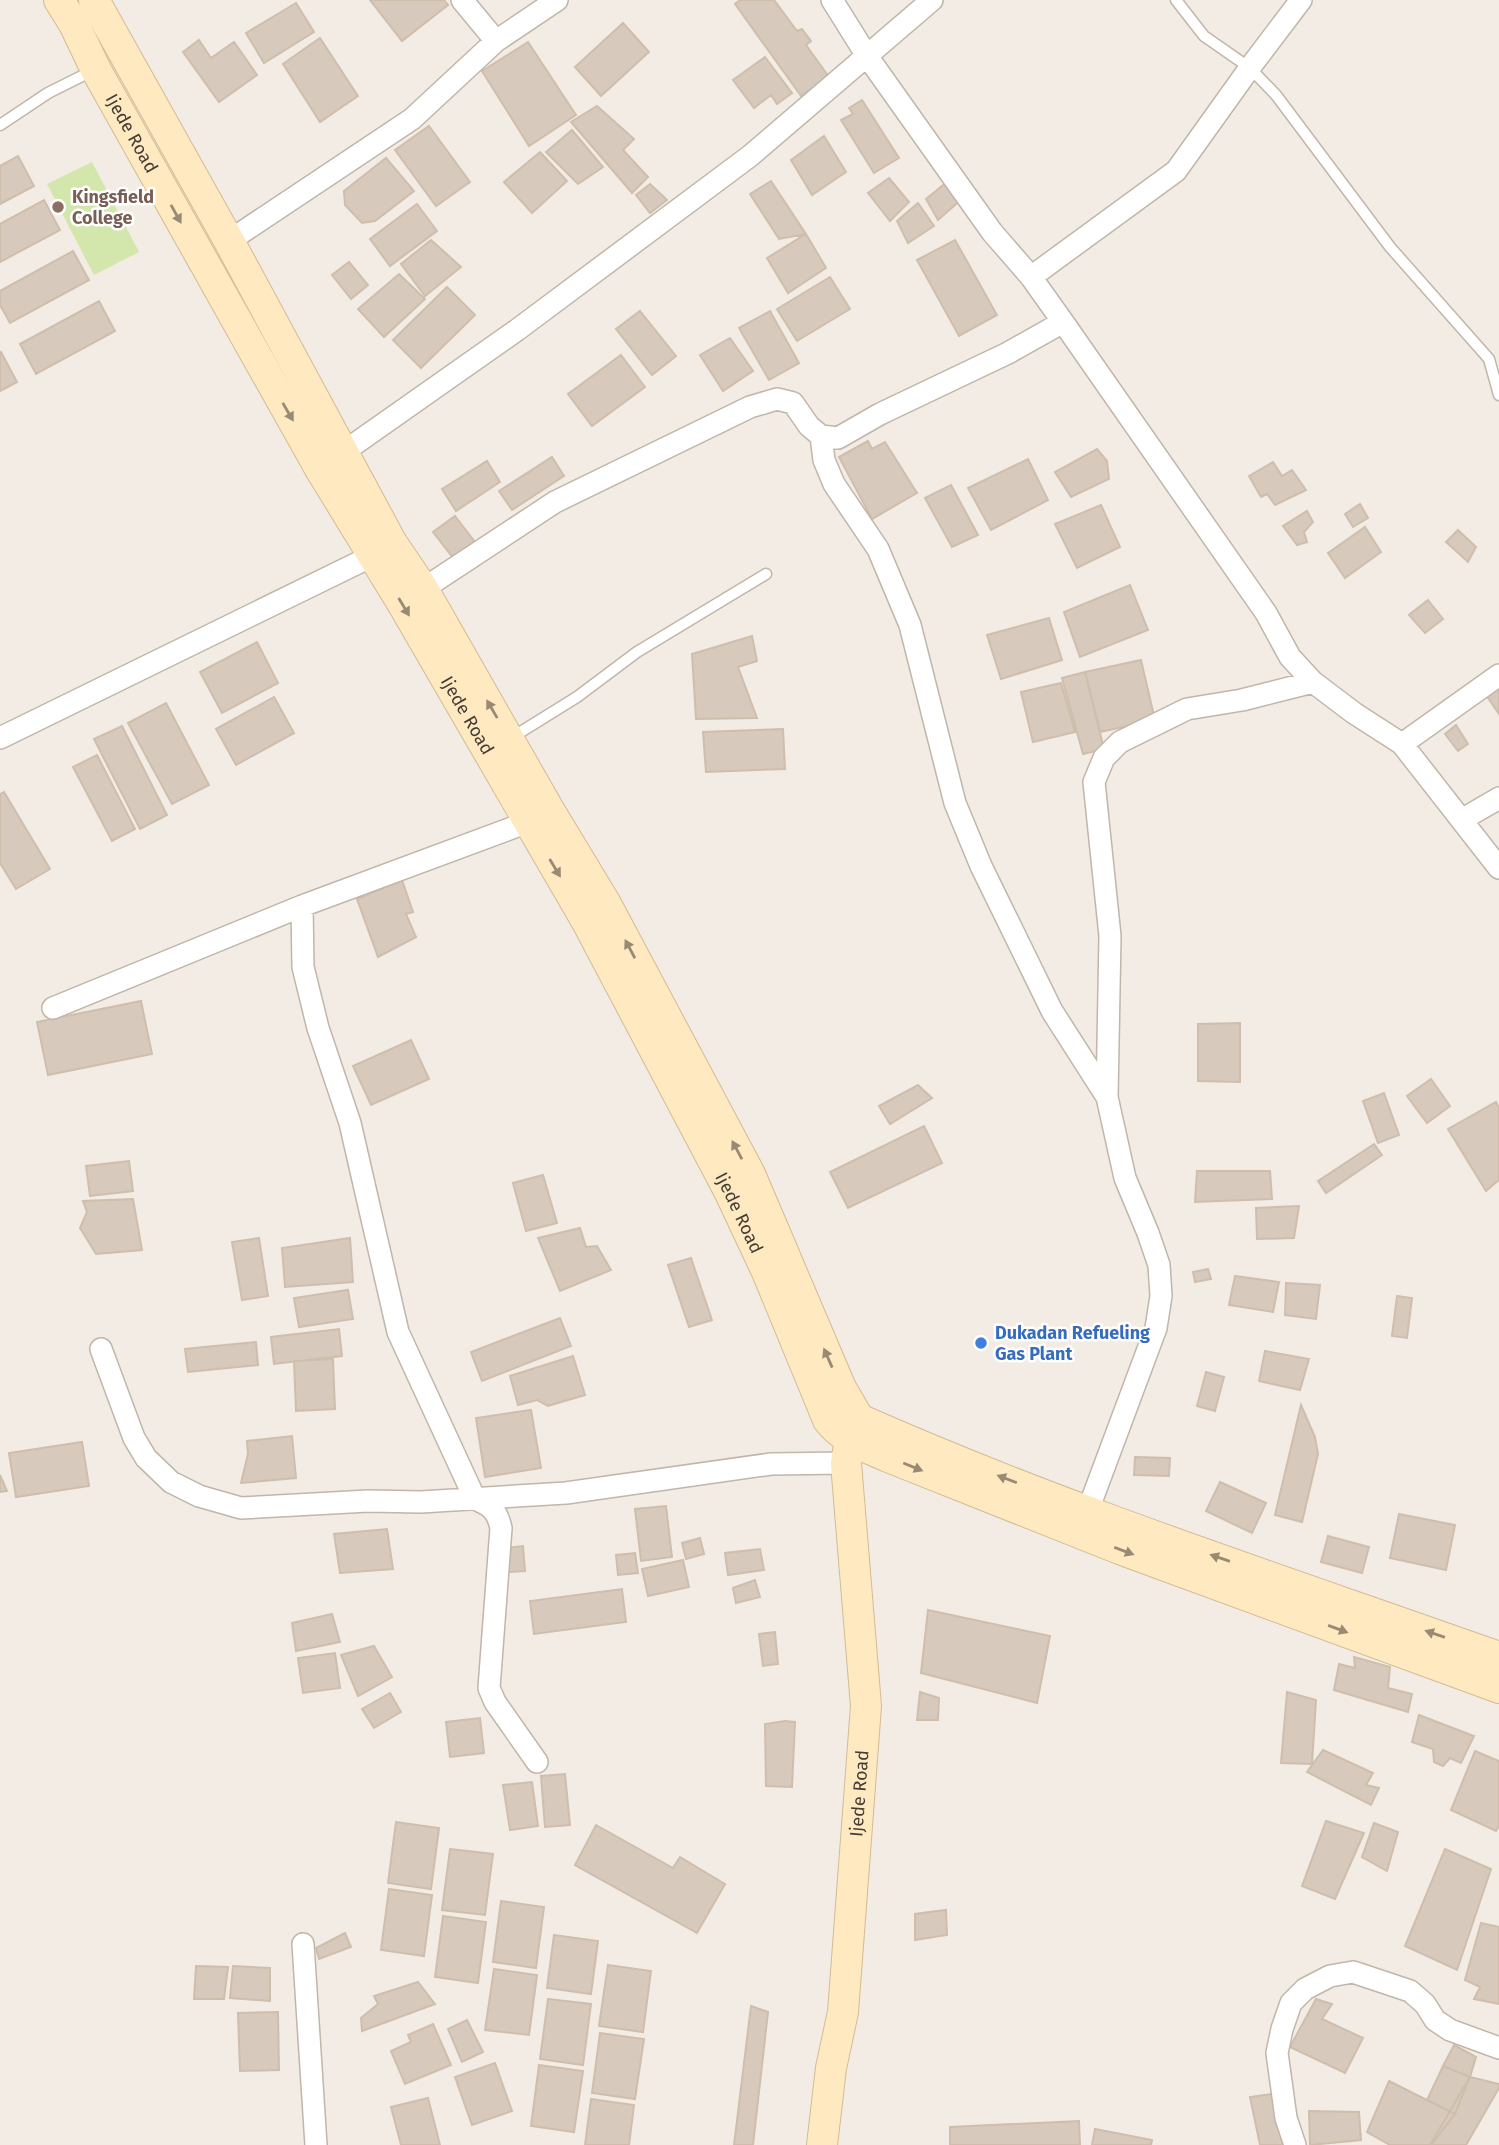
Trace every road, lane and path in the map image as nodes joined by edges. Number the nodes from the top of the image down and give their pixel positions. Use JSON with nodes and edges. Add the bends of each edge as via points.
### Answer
{"nodes":[{"id":1,"x":59,"y":0,"type":"edge"},
{"id":2,"x":94,"y":0,"type":"edge"},
{"id":3,"x":462,"y":0,"type":"edge"},
{"id":4,"x":556,"y":0,"type":"edge"},
{"id":5,"x":832,"y":0,"type":"edge"},
{"id":6,"x":932,"y":0,"type":"edge"},
{"id":7,"x":1176,"y":0,"type":"edge"},
{"id":8,"x":1301,"y":0,"type":"edge"},
{"id":9,"x":496,"y":41,"type":"junction"},
{"id":10,"x":867,"y":56,"type":"junction"},
{"id":11,"x":112,"y":66,"type":"junction"},
{"id":12,"x":1250,"y":68,"type":"junction"},
{"id":13,"x":0,"y":125,"type":"edge"},
{"id":14,"x":229,"y":241,"type":"junction"},
{"id":15,"x":1031,"y":277,"type":"junction"},
{"id":16,"x":1063,"y":322,"type":"junction"},
{"id":17,"x":1499,"y":395,"type":"edge"},
{"id":18,"x":821,"y":436,"type":"junction"},
{"id":19,"x":342,"y":453,"type":"junction"},
{"id":20,"x":372,"y":556,"type":"junction"},
{"id":21,"x":766,"y":575,"type":"dead end"},
{"id":22,"x":423,"y":589,"type":"junction"},
{"id":23,"x":1499,"y":675,"type":"edge"},
{"id":24,"x":1313,"y":682,"type":"junction"},
{"id":25,"x":0,"y":738,"type":"edge"},
{"id":26,"x":1402,"y":744,"type":"junction"},
{"id":27,"x":499,"y":747,"type":"junction"},
{"id":28,"x":1499,"y":798,"type":"edge"},
{"id":29,"x":1463,"y":819,"type":"junction"},
{"id":30,"x":528,"y":822,"type":"junction"},
{"id":31,"x":1499,"y":868,"type":"edge"},
{"id":32,"x":302,"y":906,"type":"junction"},
{"id":33,"x":53,"y":1008,"type":"dead end"},
{"id":34,"x":1107,"y":1097,"type":"junction"},
{"id":35,"x":101,"y":1349,"type":"dead end"},
{"id":36,"x":852,"y":1441,"type":"junction"},
{"id":37,"x":475,"y":1499,"type":"junction"},
{"id":38,"x":1087,"y":1510,"type":"junction"},
{"id":39,"x":1499,"y":1657,"type":"edge"},
{"id":40,"x":1499,"y":1688,"type":"edge"},
{"id":41,"x":537,"y":1762,"type":"dead end"},
{"id":42,"x":303,"y":1944,"type":"dead end"},
{"id":43,"x":1499,"y":2048,"type":"edge"},
{"id":44,"x":316,"y":2145,"type":"edge"},
{"id":45,"x":822,"y":2145,"type":"edge"},
{"id":46,"x":1294,"y":2145,"type":"edge"}],
"edges":[{"from":1,"to":11,"type":"main road","name":"Ijede Road"},
{"from":2,"to":11,"type":"main road","name":"Ijede Road"},
{"from":3,"to":9,"type":"street"},
{"from":4,"to":9,"type":"street"},
{"from":5,"to":10,"type":"street"},
{"from":6,"to":10,"type":"street"},
{"from":7,"to":12,"type":"lane","via":[[1204,36]]},
{"from":8,"to":12,"type":"street"},
{"from":9,"to":14,"type":"street","via":[[412,119]]},
{"from":10,"to":15,"type":"street","via":[[992,232]]},
{"from":10,"to":19,"type":"street","via":[[739,164],[517,330]]},
{"from":11,"to":13,"type":"lane","via":[[48,93]]},
{"from":11,"to":14,"type":"main road","name":"Ijede Road"},
{"from":11,"to":20,"type":"main road","name":"Ijede Road","one_way":true,"via":[[314,457]]},
{"from":12,"to":15,"type":"street","via":[[1176,171]]},
{"from":12,"to":17,"type":"lane","via":[[1276,95],[1390,247],[1489,359]]},
{"from":14,"to":19,"type":"main road","name":"Ijede Road"},
{"from":15,"to":16,"type":"street"},
{"from":16,"to":18,"type":"street","via":[[838,438]]},
{"from":16,"to":24,"type":"street","via":[[1266,613],[1290,657]]},
{"from":18,"to":22,"type":"street","via":[[793,403],[777,399],[750,407],[555,502]]},
{"from":18,"to":34,"type":"street","via":[[834,484],[878,549],[910,625],[955,803],[981,866],[1052,1011]]},
{"from":19,"to":22,"type":"main road","name":"Ijede Road"},
{"from":20,"to":25,"type":"street"},
{"from":20,"to":27,"type":"main road","name":"Ijede Road","one_way":true},
{"from":21,"to":27,"type":"lane","via":[[637,652]]},
{"from":27,"to":22,"type":"main road","name":"Ijede Road","one_way":true},
{"from":23,"to":26,"type":"street"},
{"from":24,"to":26,"type":"street"},
{"from":24,"to":34,"type":"street","via":[[1187,709],[1120,742],[1104,758],[1094,782],[1110,936]]},
{"from":26,"to":29,"type":"street"},
{"from":27,"to":30,"type":"main road","name":"Ijede Road"},
{"from":36,"to":27,"type":"main road","name":"Ijede Road","one_way":true,"via":[[841,1388],[750,1174],[606,904]]},
{"from":28,"to":29,"type":"street"},
{"from":29,"to":31,"type":"street"},
{"from":30,"to":32,"type":"street"},
{"from":30,"to":36,"type":"main road","name":"Ijede Road","one_way":true,"via":[[587,922],[729,1191],[828,1420]]},
{"from":32,"to":33,"type":"street"},
{"from":32,"to":37,"type":"street","via":[[303,967],[350,1123],[398,1332]]},
{"from":34,"to":38,"type":"street","via":[[1125,1178],[1159,1265],[1161,1296],[1156,1328]]},
{"from":35,"to":37,"type":"street","via":[[146,1458],[171,1482],[199,1496],[240,1508]]},
{"from":36,"to":37,"type":"street","via":[[771,1464],[566,1493]]},
{"from":38,"to":36,"type":"main road","one_way":true,"via":[[903,1438]]},
{"from":36,"to":40,"type":"main road","one_way":true,"via":[[1122,1550]]},
{"from":36,"to":45,"type":"main road","name":"Ijede Road","via":[[866,1706],[843,2012]]},
{"from":37,"to":41,"type":"street","via":[[493,1507],[501,1528],[489,1688]]},
{"from":39,"to":38,"type":"main road","one_way":true},
{"from":42,"to":44,"type":"street"},
{"from":43,"to":46,"type":"street","via":[[1450,2030],[1409,1991],[1353,1972],[1330,1976],[1305,1989],[1291,2003],[1282,2029],[1277,2053]]}]}
